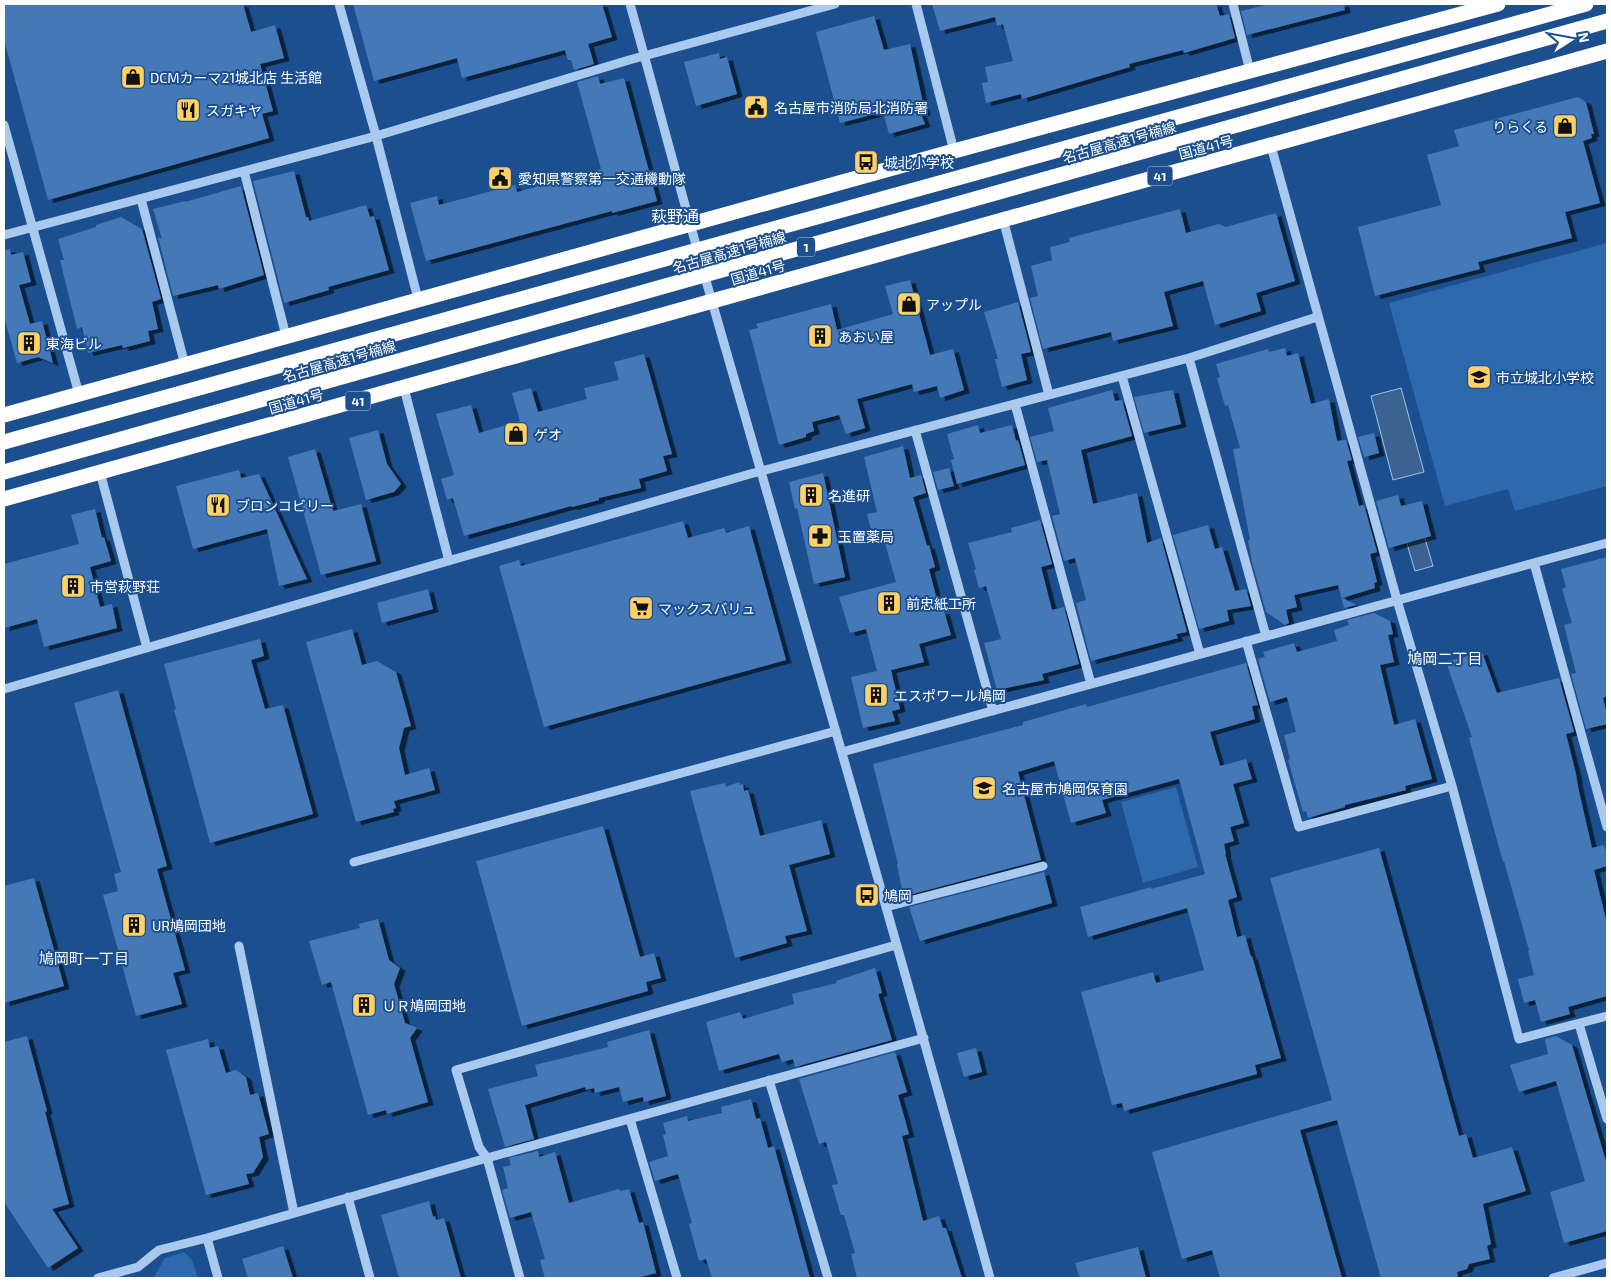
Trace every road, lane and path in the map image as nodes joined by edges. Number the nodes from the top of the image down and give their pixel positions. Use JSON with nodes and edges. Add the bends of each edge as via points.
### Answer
{"nodes":[{"id":1,"x":339,"y":4,"type":"edge"},
{"id":2,"x":630,"y":4,"type":"edge"},
{"id":3,"x":835,"y":4,"type":"edge"},
{"id":4,"x":916,"y":4,"type":"edge"},
{"id":5,"x":1233,"y":4,"type":"edge"},
{"id":6,"x":1498,"y":4,"type":"edge"},
{"id":7,"x":1586,"y":4,"type":"edge"},
{"id":8,"x":1607,"y":21,"type":"edge"},
{"id":9,"x":1607,"y":51,"type":"edge"},
{"id":10,"x":644,"y":56,"type":"junction"},
{"id":11,"x":1250,"y":71,"type":"junction"},
{"id":12,"x":4,"y":124,"type":"edge"},
{"id":13,"x":376,"y":136,"type":"junction"},
{"id":14,"x":1271,"y":146,"type":"junction"},
{"id":15,"x":954,"y":151,"type":"junction"},
{"id":16,"x":244,"y":171,"type":"junction"},
{"id":17,"x":141,"y":199,"type":"junction"},
{"id":18,"x":1002,"y":219,"type":"junction"},
{"id":19,"x":691,"y":224,"type":"junction"},
{"id":20,"x":33,"y":228,"type":"junction"},
{"id":21,"x":4,"y":235,"type":"edge"},
{"id":22,"x":418,"y":300,"type":"junction"},
{"id":23,"x":712,"y":302,"type":"junction"},
{"id":24,"x":1317,"y":317,"type":"junction"},
{"id":25,"x":286,"y":336,"type":"junction"},
{"id":26,"x":1189,"y":358,"type":"junction"},
{"id":27,"x":185,"y":364,"type":"junction"},
{"id":28,"x":1122,"y":376,"type":"junction"},
{"id":29,"x":404,"y":388,"type":"junction"},
{"id":30,"x":79,"y":394,"type":"junction"},
{"id":31,"x":1049,"y":395,"type":"junction"},
{"id":32,"x":1015,"y":404,"type":"junction"},
{"id":33,"x":4,"y":415,"type":"edge"},
{"id":34,"x":915,"y":430,"type":"junction"},
{"id":35,"x":4,"y":442,"type":"edge"},
{"id":36,"x":762,"y":471,"type":"junction"},
{"id":37,"x":4,"y":472,"type":"edge"},
{"id":38,"x":100,"y":472,"type":"junction"},
{"id":39,"x":4,"y":499,"type":"edge"},
{"id":40,"x":1607,"y":543,"type":"edge"},
{"id":41,"x":449,"y":561,"type":"junction"},
{"id":42,"x":1534,"y":563,"type":"junction"},
{"id":43,"x":1397,"y":600,"type":"junction"},
{"id":44,"x":1266,"y":636,"type":"junction"},
{"id":45,"x":1246,"y":641,"type":"junction"},
{"id":46,"x":146,"y":648,"type":"junction"},
{"id":47,"x":1200,"y":654,"type":"junction"},
{"id":48,"x":1091,"y":684,"type":"junction"},
{"id":49,"x":4,"y":688,"type":"edge"},
{"id":50,"x":994,"y":711,"type":"junction"},
{"id":51,"x":836,"y":732,"type":"junction"},
{"id":52,"x":842,"y":752,"type":"junction"},
{"id":53,"x":1452,"y":786,"type":"junction"},
{"id":54,"x":1607,"y":828,"type":"edge"},
{"id":55,"x":354,"y":862,"type":"dead end"},
{"id":56,"x":1043,"y":866,"type":"dead end"},
{"id":57,"x":886,"y":907,"type":"junction"},
{"id":58,"x":896,"y":945,"type":"junction"},
{"id":59,"x":239,"y":946,"type":"dead end"},
{"id":60,"x":1607,"y":1016,"type":"edge"},
{"id":61,"x":1579,"y":1024,"type":"junction"},
{"id":62,"x":924,"y":1038,"type":"junction"},
{"id":63,"x":769,"y":1080,"type":"junction"},
{"id":64,"x":630,"y":1119,"type":"junction"},
{"id":65,"x":1607,"y":1119,"type":"edge"},
{"id":66,"x":487,"y":1158,"type":"junction"},
{"id":67,"x":348,"y":1197,"type":"junction"},
{"id":68,"x":294,"y":1213,"type":"junction"},
{"id":69,"x":207,"y":1238,"type":"junction"},
{"id":70,"x":1607,"y":1263,"type":"edge"},
{"id":71,"x":98,"y":1278,"type":"edge"},
{"id":72,"x":218,"y":1278,"type":"edge"},
{"id":73,"x":370,"y":1278,"type":"edge"},
{"id":74,"x":520,"y":1278,"type":"edge"},
{"id":75,"x":677,"y":1278,"type":"edge"},
{"id":76,"x":828,"y":1278,"type":"edge"},
{"id":77,"x":990,"y":1278,"type":"edge"},
{"id":78,"x":1554,"y":1278,"type":"edge"}],
"edges":[{"from":1,"to":13,"type":"street"},
{"from":2,"to":10,"type":"street"},
{"from":3,"to":10,"type":"street"},
{"from":4,"to":15,"type":"street"},
{"from":5,"to":11,"type":"street"},
{"from":6,"to":11,"type":"highway"},
{"from":7,"to":35,"type":"highway","name":"名古屋高速1号楠線","number":"1","bridge":true},
{"from":8,"to":37,"type":"highway","name":"名古屋高速1号楠線","number":"1","bridge":true},
{"from":9,"to":14,"type":"highway","name":"国道41号","number":"41"},
{"from":10,"to":13,"type":"street"},
{"from":10,"to":19,"type":"street"},
{"from":11,"to":15,"type":"highway"},
{"from":12,"to":20,"type":"street"},
{"from":13,"to":16,"type":"street"},
{"from":13,"to":22,"type":"street"},
{"from":14,"to":18,"type":"highway","name":"国道41号","number":"41"},
{"from":14,"to":24,"type":"street"},
{"from":15,"to":19,"type":"highway"},
{"from":16,"to":17,"type":"street"},
{"from":16,"to":25,"type":"street"},
{"from":17,"to":20,"type":"street"},
{"from":17,"to":27,"type":"street"},
{"from":18,"to":23,"type":"highway","name":"国道41号","number":"41"},
{"from":18,"to":31,"type":"street"},
{"from":19,"to":22,"type":"highway"},
{"from":19,"to":23,"type":"street"},
{"from":20,"to":21,"type":"street"},
{"from":20,"to":30,"type":"street"},
{"from":22,"to":25,"type":"highway"},
{"from":23,"to":29,"type":"highway","name":"国道41号","number":"41"},
{"from":23,"to":36,"type":"street"},
{"from":24,"to":26,"type":"street"},
{"from":24,"to":43,"type":"street"},
{"from":25,"to":27,"type":"highway"},
{"from":26,"to":28,"type":"street"},
{"from":26,"to":44,"type":"street"},
{"from":27,"to":30,"type":"highway"},
{"from":28,"to":31,"type":"street"},
{"from":28,"to":47,"type":"street"},
{"from":29,"to":38,"type":"highway","name":"国道41号","number":"41"},
{"from":29,"to":41,"type":"street"},
{"from":30,"to":33,"type":"highway"},
{"from":31,"to":32,"type":"street"},
{"from":32,"to":34,"type":"street"},
{"from":32,"to":48,"type":"street"},
{"from":34,"to":36,"type":"street"},
{"from":34,"to":50,"type":"street"},
{"from":36,"to":41,"type":"street"},
{"from":36,"to":51,"type":"street"},
{"from":38,"to":39,"type":"highway","name":"国道41号","number":"41"},
{"from":38,"to":46,"type":"street"},
{"from":40,"to":42,"type":"street"},
{"from":41,"to":46,"type":"street"},
{"from":42,"to":43,"type":"street"},
{"from":42,"to":54,"type":"street"},
{"from":43,"to":44,"type":"street"},
{"from":43,"to":53,"type":"street"},
{"from":44,"to":45,"type":"street"},
{"from":45,"to":47,"type":"street"},
{"from":45,"to":53,"type":"street","via":[[1299,827]]},
{"from":46,"to":49,"type":"street"},
{"from":47,"to":48,"type":"street"},
{"from":48,"to":50,"type":"street"},
{"from":50,"to":52,"type":"street"},
{"from":51,"to":52,"type":"street"},
{"from":51,"to":55,"type":"street"},
{"from":52,"to":57,"type":"street"},
{"from":53,"to":61,"type":"street","via":[[1519,1039]]},
{"from":56,"to":57,"type":"street"},
{"from":57,"to":58,"type":"street"},
{"from":58,"to":62,"type":"street"},
{"from":58,"to":66,"type":"street","via":[[456,1070],[479,1147]]},
{"from":59,"to":68,"type":"street"},
{"from":60,"to":61,"type":"street"},
{"from":61,"to":65,"type":"street"},
{"from":62,"to":63,"type":"street"},
{"from":62,"to":77,"type":"street"},
{"from":63,"to":64,"type":"street"},
{"from":63,"to":76,"type":"street"},
{"from":64,"to":66,"type":"street"},
{"from":64,"to":75,"type":"street"},
{"from":66,"to":67,"type":"street"},
{"from":66,"to":74,"type":"street"},
{"from":67,"to":68,"type":"street"},
{"from":67,"to":73,"type":"street"},
{"from":68,"to":69,"type":"street"},
{"from":69,"to":71,"type":"street","via":[[159,1250],[138,1266]]},
{"from":69,"to":72,"type":"street"},
{"from":70,"to":78,"type":"street"}]}
